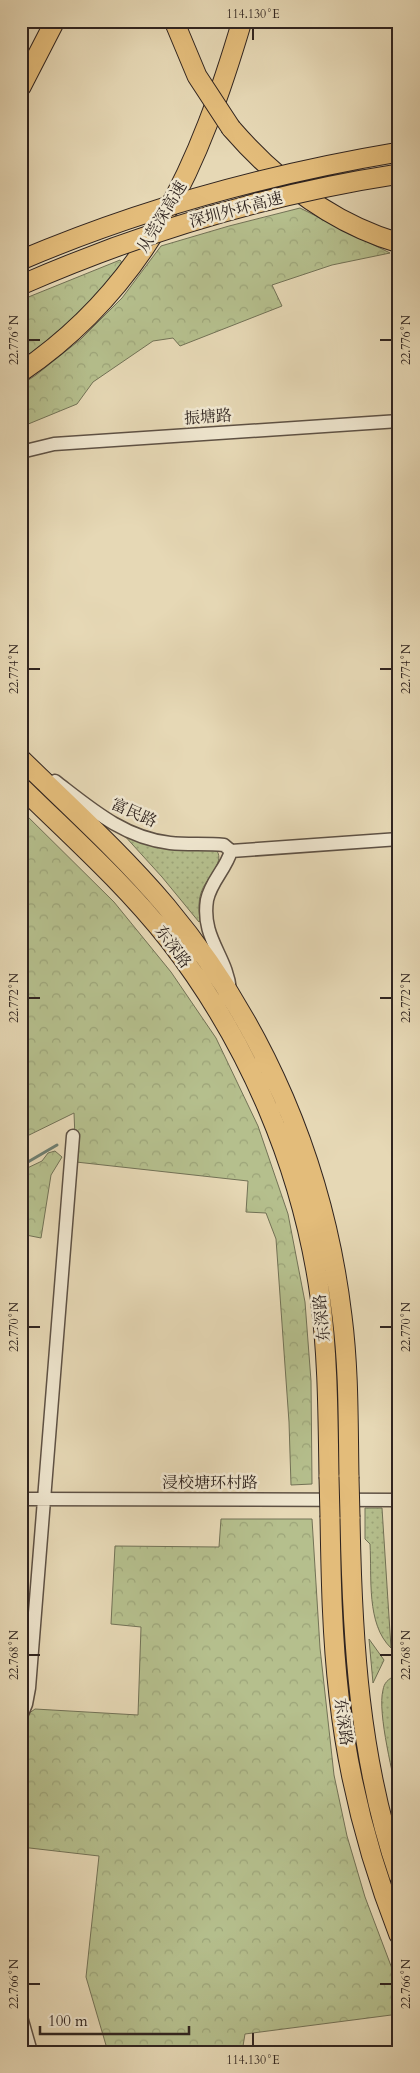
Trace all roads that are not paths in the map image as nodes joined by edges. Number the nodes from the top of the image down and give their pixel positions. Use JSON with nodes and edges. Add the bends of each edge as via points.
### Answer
{"nodes":[{"id":1,"x":55,"y":21,"type":"edge"},
{"id":2,"x":174,"y":21,"type":"edge"},
{"id":3,"x":242,"y":21,"type":"edge"},
{"id":4,"x":21,"y":87,"type":"edge"},
{"id":5,"x":399,"y":152,"type":"edge"},
{"id":6,"x":399,"y":174,"type":"edge"},
{"id":7,"x":399,"y":243,"type":"edge"},
{"id":8,"x":21,"y":260,"type":"edge"},
{"id":9,"x":21,"y":285,"type":"edge"},
{"id":10,"x":21,"y":372,"type":"edge"},
{"id":11,"x":399,"y":421,"type":"edge"},
{"id":12,"x":21,"y":452,"type":"edge"},
{"id":13,"x":21,"y":759,"type":"edge"},
{"id":14,"x":35,"y":772,"type":"junction"},
{"id":15,"x":21,"y":787,"type":"edge"},
{"id":16,"x":399,"y":839,"type":"edge"},
{"id":17,"x":231,"y":851,"type":"junction"},
{"id":18,"x":230,"y":994,"type":"junction"},
{"id":19,"x":73,"y":1136,"type":"dead end"},
{"id":20,"x":21,"y":1499,"type":"edge"},
{"id":21,"x":44,"y":1499,"type":"junction"},
{"id":22,"x":399,"y":1500,"type":"edge"},
{"id":23,"x":21,"y":1716,"type":"edge"},
{"id":24,"x":399,"y":1876,"type":"edge"},
{"id":25,"x":399,"y":1935,"type":"edge"},
{"id":26,"x":21,"y":2017,"type":"edge"},
{"id":27,"x":31,"y":2052,"type":"edge"}],
"edges":[{"from":1,"to":4,"type":"highway"},
{"from":2,"to":7,"type":"highway","bridge":true,"via":[[198,76],[232,128],[265,164],[329,213]]},
{"from":3,"to":10,"type":"highway","name":"从莞深高速","via":[[198,151],[159,226],[120,281],[91,314]]},
{"from":5,"to":8,"type":"highway","name":"深圳外环高速","bridge":true,"via":[[278,175],[178,202],[113,223]]},
{"from":6,"to":9,"type":"highway","name":"深圳外环高速","bridge":true,"via":[[283,197],[187,223],[101,252]]},
{"from":11,"to":12,"type":"street","name":"振塘路","via":[[54,444]]},
{"from":13,"to":14,"type":"highway","name":"东深路"},
{"from":14,"to":17,"type":"street","name":"富民路","via":[[55,781],[105,819],[136,835],[170,843],[224,845]]},
{"from":14,"to":18,"type":"highway","name":"东深路","via":[[148,886],[201,950]]},
{"from":15,"to":25,"type":"highway","name":"东深路","bridge":true,"via":[[116,880],[168,940],[214,1005],[263,1099],[299,1195],[316,1271],[325,1347],[335,1651],[345,1740],[366,1837]]},
{"from":16,"to":17,"type":"street","name":"富民路"},
{"from":17,"to":18,"type":"street","via":[[210,891],[206,910],[210,939],[228,976]]},
{"from":18,"to":24,"type":"highway","name":"东深路","bridge":true,"via":[[258,1043],[291,1115],[310,1164],[336,1267],[347,1371],[355,1650],[365,1737],[383,1824]]},
{"from":19,"to":21,"type":"street"},
{"from":20,"to":21,"type":"street","name":"浸校塘环村路"},
{"from":21,"to":22,"type":"street","name":"浸校塘环村路"},
{"from":21,"to":23,"type":"street","via":[[29,1688]]},
{"from":26,"to":27,"type":"street"}]}
